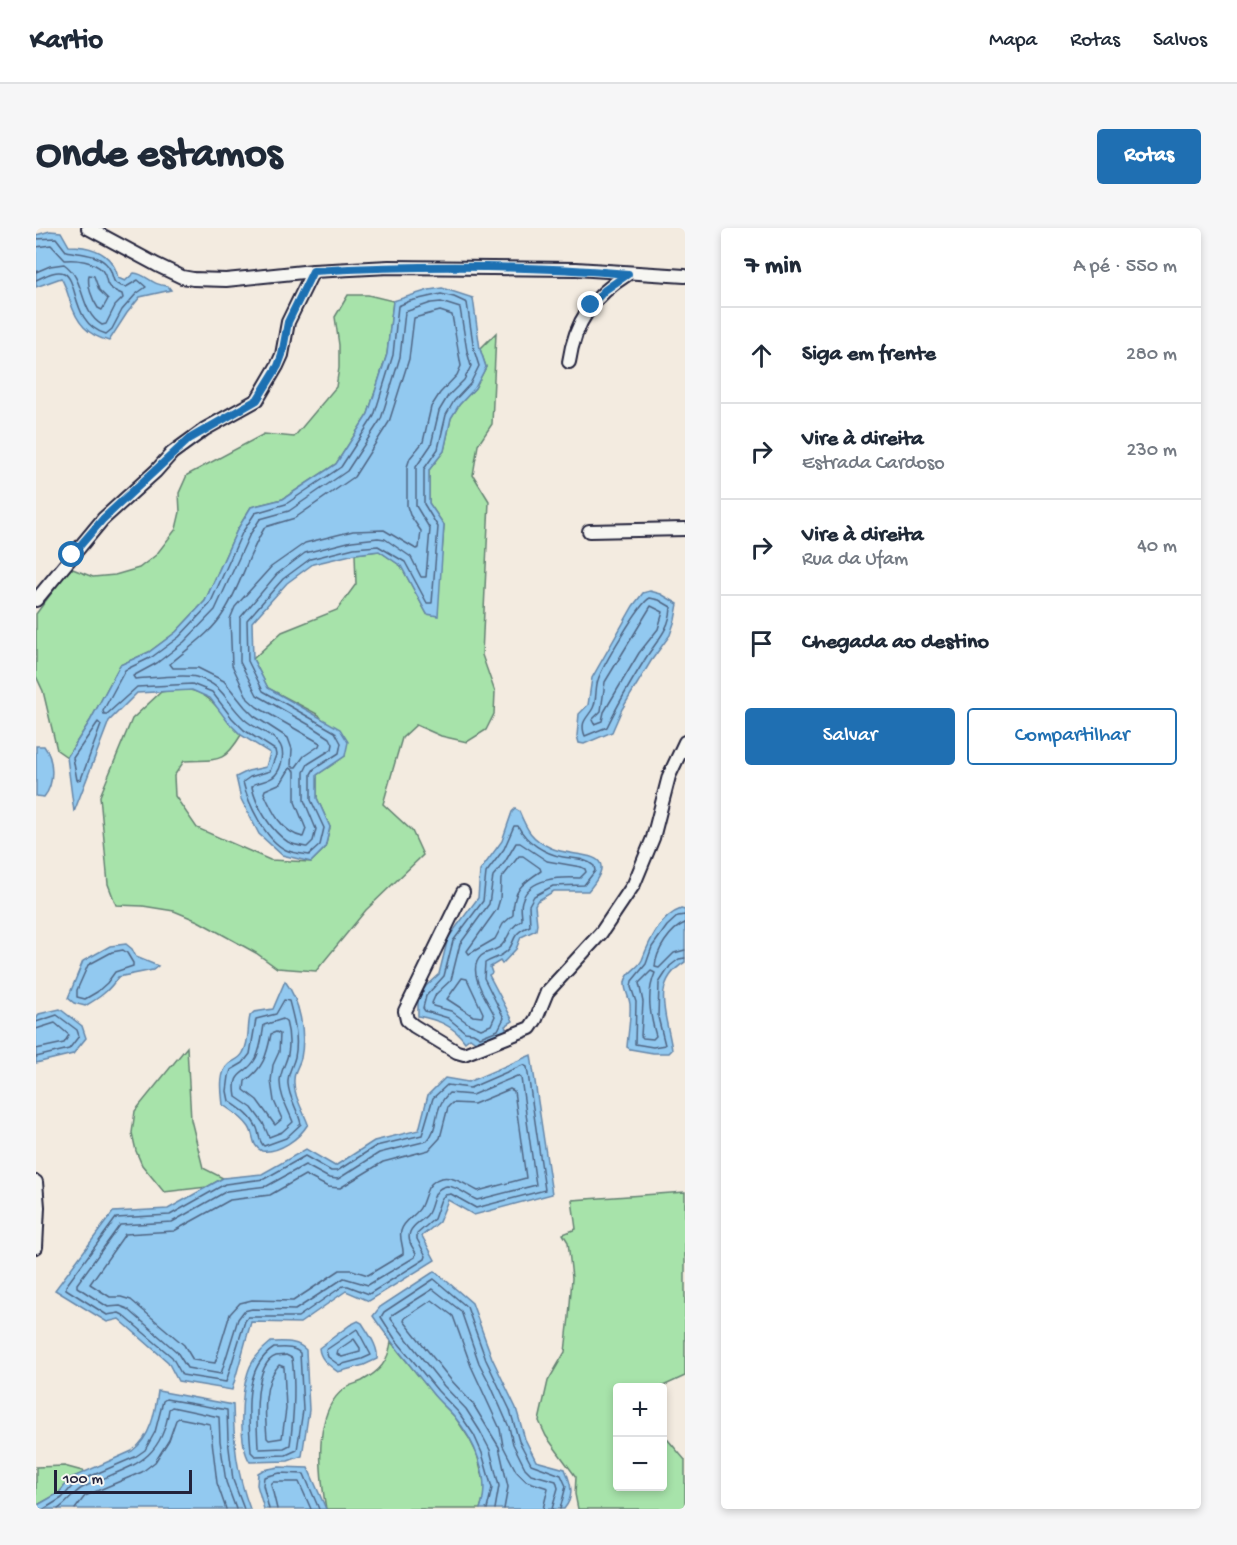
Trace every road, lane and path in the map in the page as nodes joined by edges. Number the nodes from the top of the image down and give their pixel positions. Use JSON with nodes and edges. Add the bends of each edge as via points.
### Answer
{"nodes":[{"id":1,"x":87,"y":228,"type":"edge"},
{"id":2,"x":313,"y":271,"type":"junction"},
{"id":3,"x":628,"y":274,"type":"junction"},
{"id":4,"x":685,"y":276,"type":"edge"},
{"id":5,"x":569,"y":362,"type":"dead end"},
{"id":6,"x":685,"y":529,"type":"edge"},
{"id":7,"x":589,"y":531,"type":"dead end"},
{"id":8,"x":36,"y":600,"type":"edge"},
{"id":9,"x":685,"y":742,"type":"edge"},
{"id":10,"x":463,"y":892,"type":"dead end"},
{"id":11,"x":36,"y":1182,"type":"edge"},
{"id":12,"x":36,"y":1247,"type":"edge"}],
"edges":[{"from":1,"to":2,"type":"street","via":[[182,277],[226,280]]},
{"from":2,"to":3,"type":"street","via":[[484,267]]},
{"from":2,"to":8,"type":"street","via":[[288,322],[278,366],[257,400],[172,453],[103,519]]},
{"from":3,"to":4,"type":"street"},
{"from":3,"to":5,"type":"street","via":[[591,305],[575,333]]},
{"from":6,"to":7,"type":"street"},
{"from":9,"to":10,"type":"street","via":[[669,776],[653,838],[634,884],[601,933],[547,992],[530,1028],[464,1054],[407,1020],[405,1011]]},
{"from":11,"to":12,"type":"street"}]}
